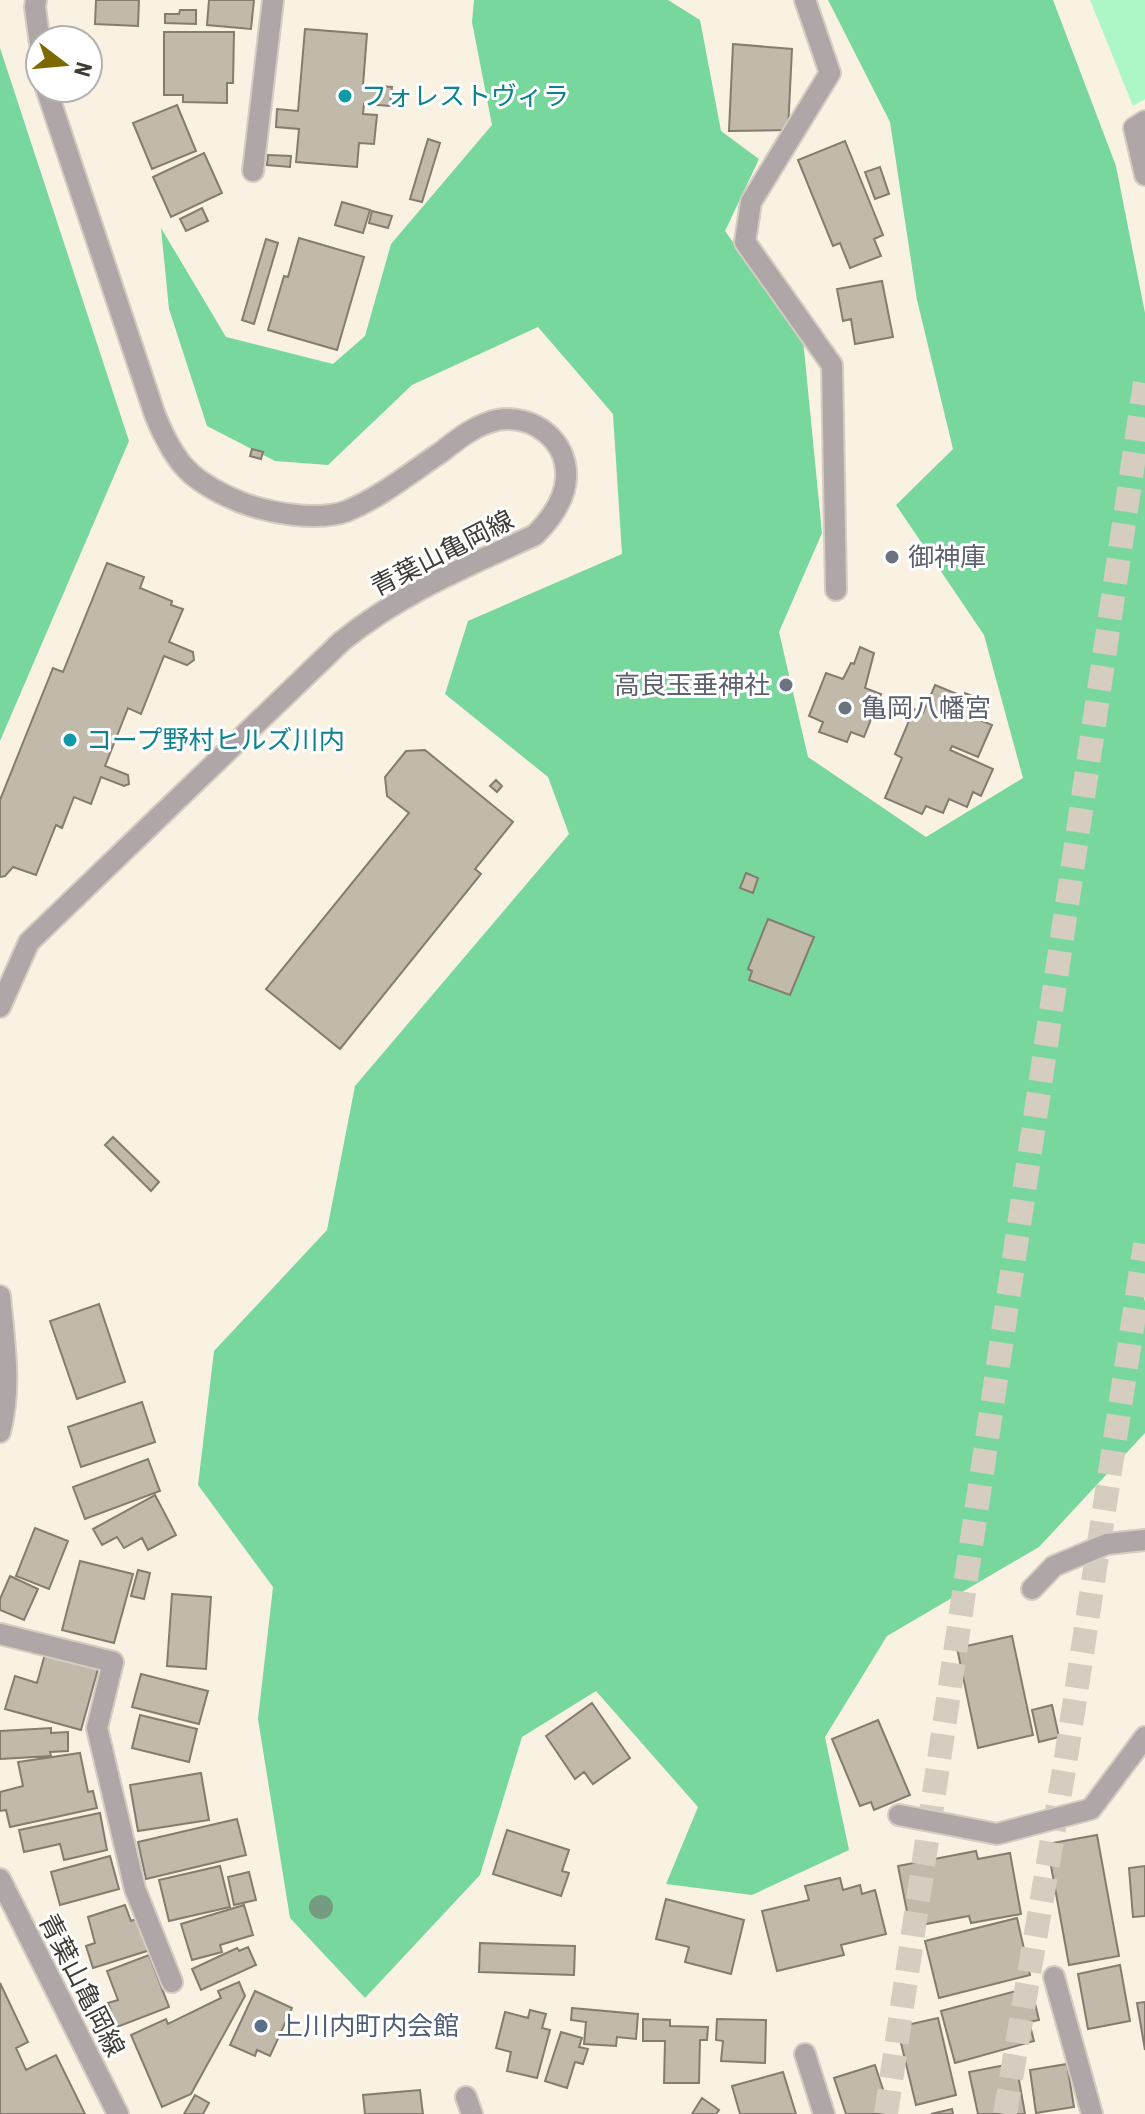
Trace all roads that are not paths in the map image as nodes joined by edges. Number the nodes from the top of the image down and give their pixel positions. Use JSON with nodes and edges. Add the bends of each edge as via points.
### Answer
{"nodes":[{"id":1,"x":36,"y":0,"type":"edge"},
{"id":2,"x":273,"y":0,"type":"edge"},
{"id":3,"x":805,"y":0,"type":"edge"},
{"id":4,"x":38,"y":24,"type":"edge"},
{"id":5,"x":51,"y":104,"type":"edge"},
{"id":6,"x":1145,"y":121,"type":"edge"},
{"id":7,"x":253,"y":171,"type":"dead end"},
{"id":8,"x":1145,"y":175,"type":"edge"},
{"id":9,"x":836,"y":590,"type":"dead end"},
{"id":10,"x":0,"y":1007,"type":"edge"},
{"id":11,"x":0,"y":1296,"type":"edge"},
{"id":12,"x":0,"y":1432,"type":"edge"},
{"id":13,"x":1145,"y":1540,"type":"edge"},
{"id":14,"x":1032,"y":1589,"type":"dead end"},
{"id":15,"x":0,"y":1634,"type":"edge"},
{"id":16,"x":1145,"y":1737,"type":"edge"},
{"id":17,"x":899,"y":1815,"type":"dead end"},
{"id":18,"x":0,"y":1879,"type":"edge"},
{"id":19,"x":1054,"y":1977,"type":"dead end"},
{"id":20,"x":172,"y":1982,"type":"dead end"},
{"id":21,"x":805,"y":2054,"type":"dead end"},
{"id":22,"x":118,"y":2114,"type":"edge"},
{"id":23,"x":824,"y":2114,"type":"edge"},
{"id":24,"x":1092,"y":2114,"type":"edge"}],
"edges":[{"from":1,"to":4,"type":"street"},
{"from":2,"to":7,"type":"street"},
{"from":3,"to":9,"type":"street","via":[[830,73],[751,202],[745,242],[832,365]]},
{"from":5,"to":10,"type":"street","name":"青葉山亀岡線","via":[[155,415],[188,475],[262,511],[305,516],[345,512],[391,487],[480,424],[502,419],[525,421],[554,439],[566,478],[559,504],[535,535],[411,593],[342,641],[29,942]]},
{"from":6,"to":8,"type":"street","via":[[1134,128]]},
{"from":11,"to":12,"type":"street","via":[[7,1375]]},
{"from":13,"to":14,"type":"street","via":[[1107,1544],[1054,1566]]},
{"from":15,"to":20,"type":"street","via":[[113,1662],[97,1728],[135,1889]]},
{"from":16,"to":17,"type":"street","via":[[1091,1809],[997,1834]]},
{"from":18,"to":22,"type":"street","name":"青葉山亀岡線"},
{"from":19,"to":24,"type":"street"},
{"from":21,"to":23,"type":"street"}]}
